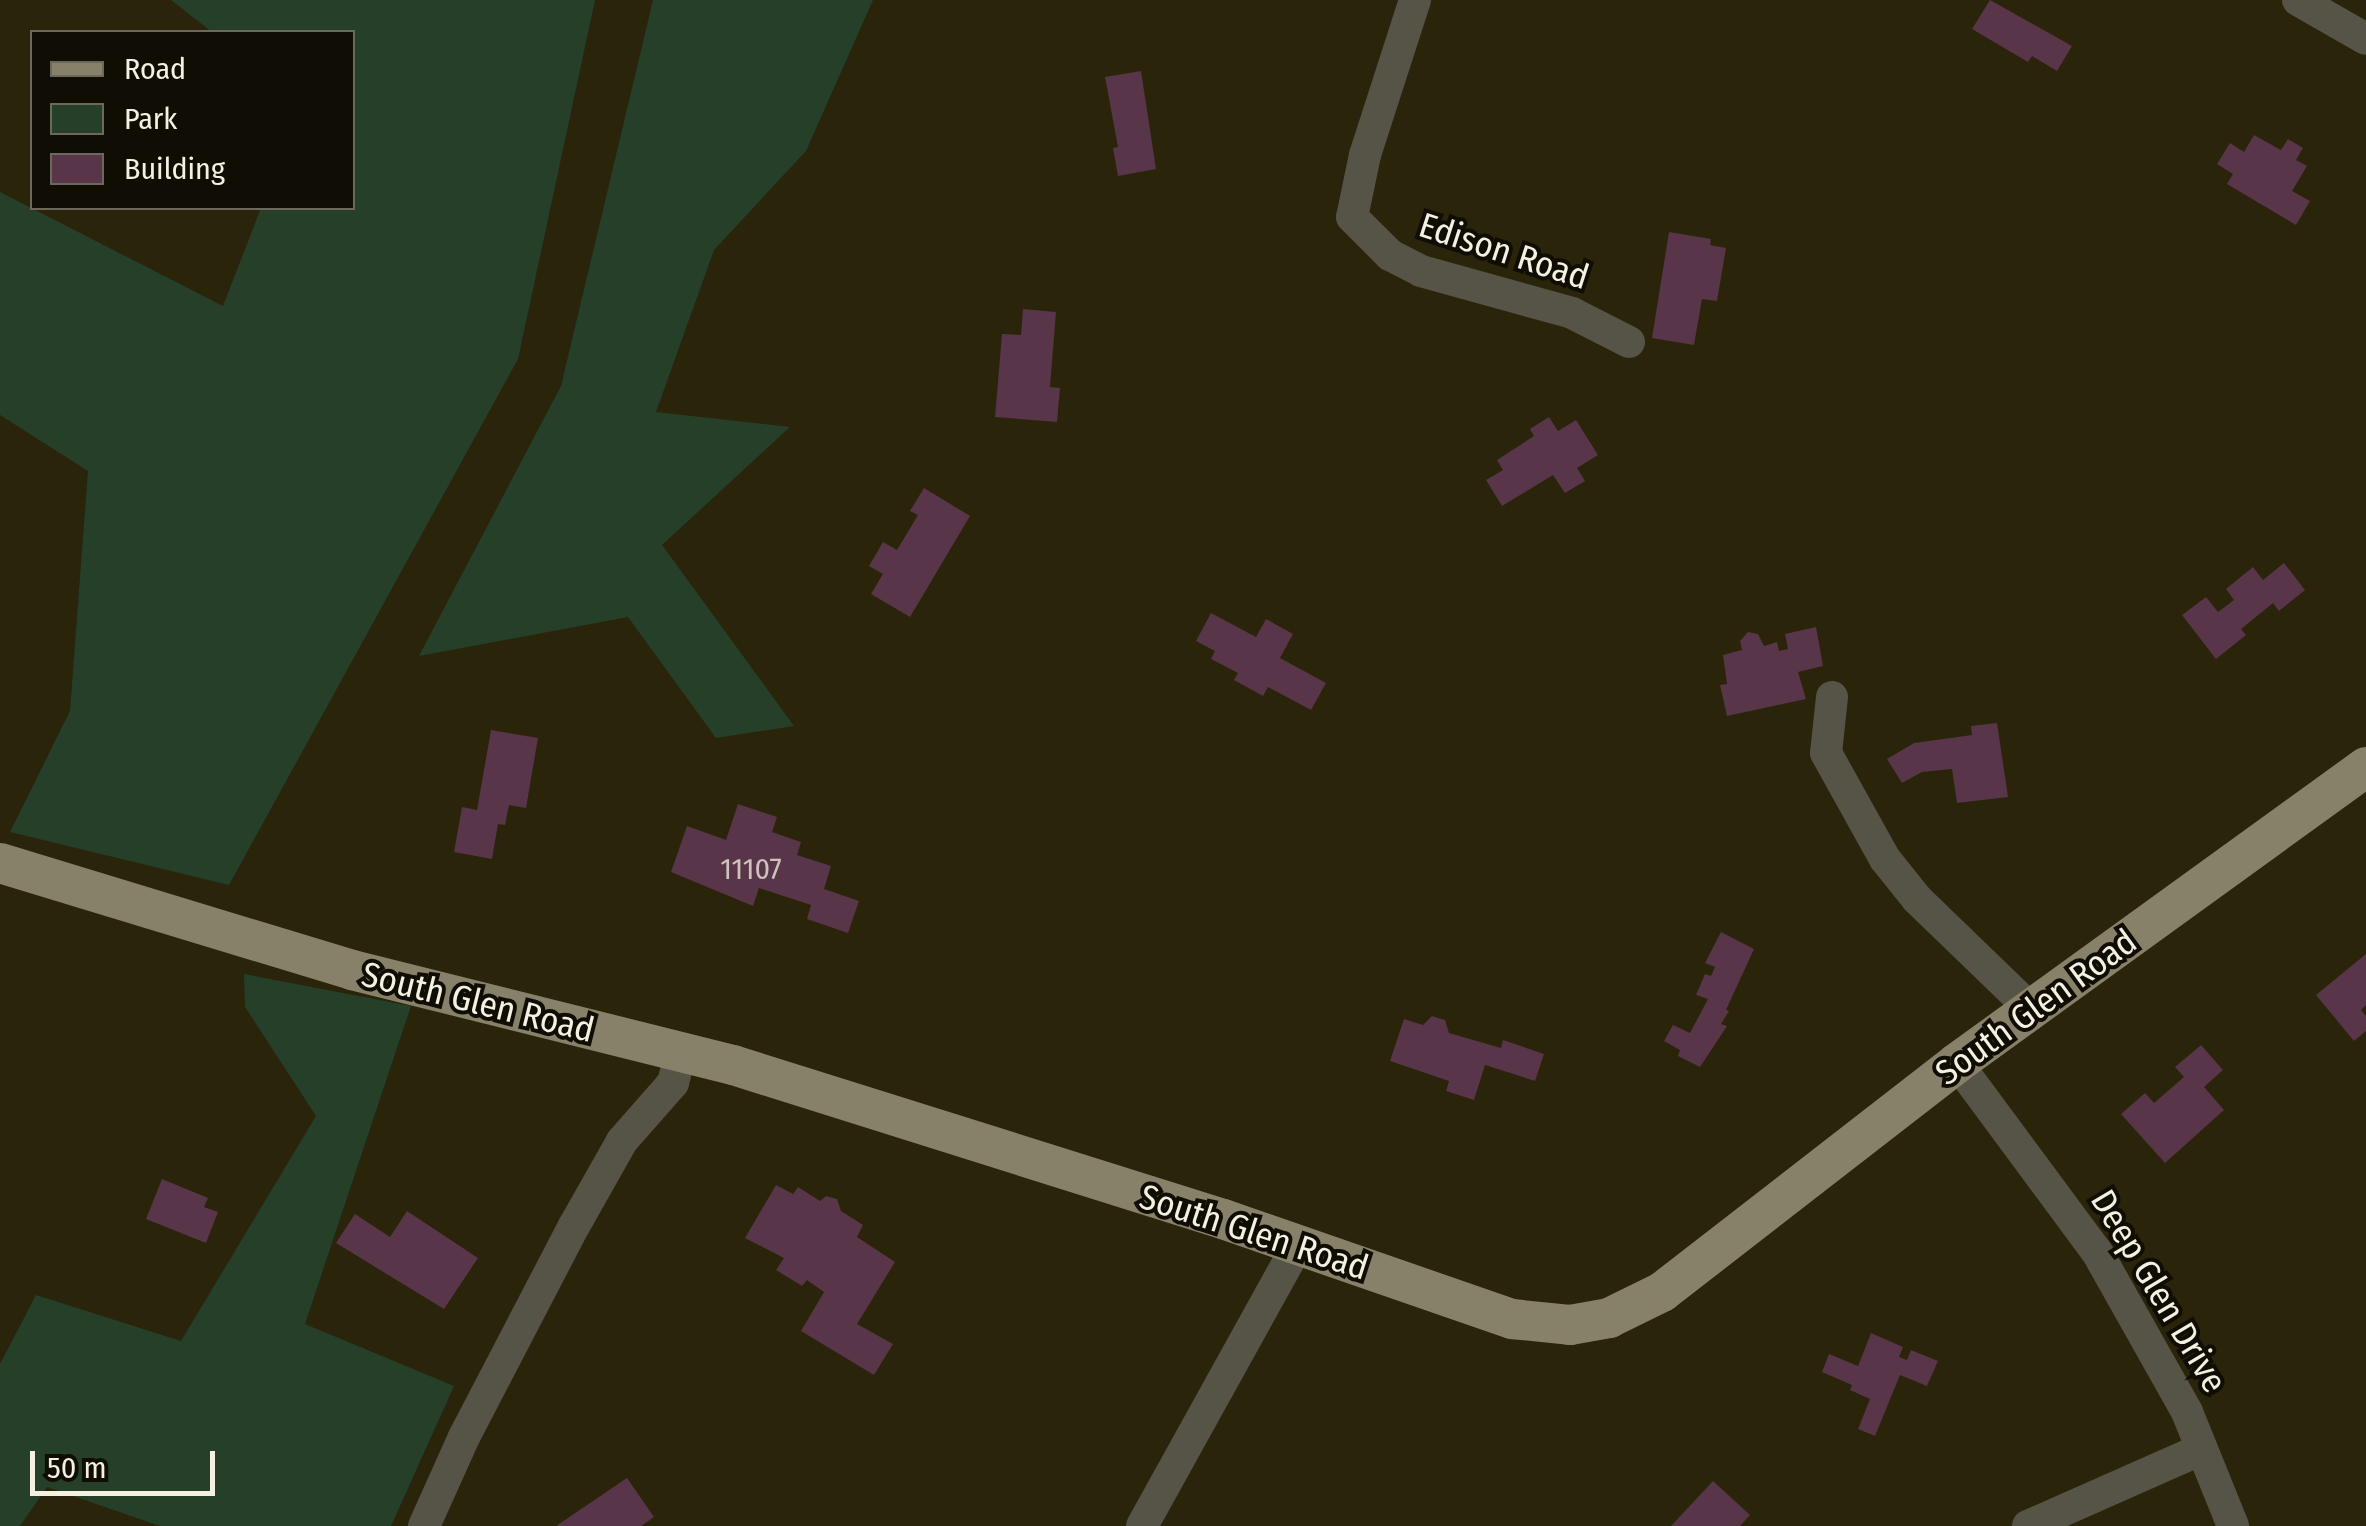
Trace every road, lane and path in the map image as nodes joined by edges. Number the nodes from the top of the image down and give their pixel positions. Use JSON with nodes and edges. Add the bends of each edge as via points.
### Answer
{"nodes":[{"id":1,"x":1414,"y":0,"type":"edge"},
{"id":2,"x":2298,"y":0,"type":"edge"},
{"id":3,"x":2366,"y":39,"type":"edge"},
{"id":4,"x":1628,"y":342,"type":"dead end"},
{"id":5,"x":1832,"y":696,"type":"dead end"},
{"id":6,"x":2366,"y":766,"type":"edge"},
{"id":7,"x":0,"y":863,"type":"edge"},
{"id":8,"x":2032,"y":1010,"type":"junction"},
{"id":9,"x":681,"y":1052,"type":"junction"},
{"id":10,"x":1957,"y":1063,"type":"junction"},
{"id":11,"x":1298,"y":1245,"type":"junction"},
{"id":12,"x":2202,"y":1449,"type":"junction"},
{"id":13,"x":424,"y":1526,"type":"edge"},
{"id":14,"x":1142,"y":1526,"type":"edge"},
{"id":15,"x":2028,"y":1526,"type":"edge"},
{"id":16,"x":2233,"y":1526,"type":"edge"}],
"edges":[{"from":1,"to":4,"type":"street","name":"Edison Road","via":[[1352,217],[1390,255],[1421,271],[1572,313]]},
{"from":2,"to":3,"type":"street"},
{"from":5,"to":8,"type":"street","via":[[1826,753],[1885,859]]},
{"from":6,"to":8,"type":"main road","name":"South Glen Road"},
{"from":7,"to":9,"type":"main road","name":"South Glen Road","via":[[352,970]]},
{"from":8,"to":10,"type":"main road","name":"South Glen Road"},
{"from":9,"to":11,"type":"main road","name":"South Glen Road"},
{"from":9,"to":13,"type":"street","via":[[672,1083],[622,1141],[574,1226]]},
{"from":10,"to":11,"type":"main road","name":"South Glen Road","via":[[1662,1292],[1609,1318],[1550,1325],[1512,1319]]},
{"from":10,"to":12,"type":"street","name":"Deep Glen Drive","via":[[2098,1252]]},
{"from":11,"to":14,"type":"street"},
{"from":12,"to":15,"type":"street"},
{"from":12,"to":16,"type":"street","name":"Deep Glen Drive"}]}
